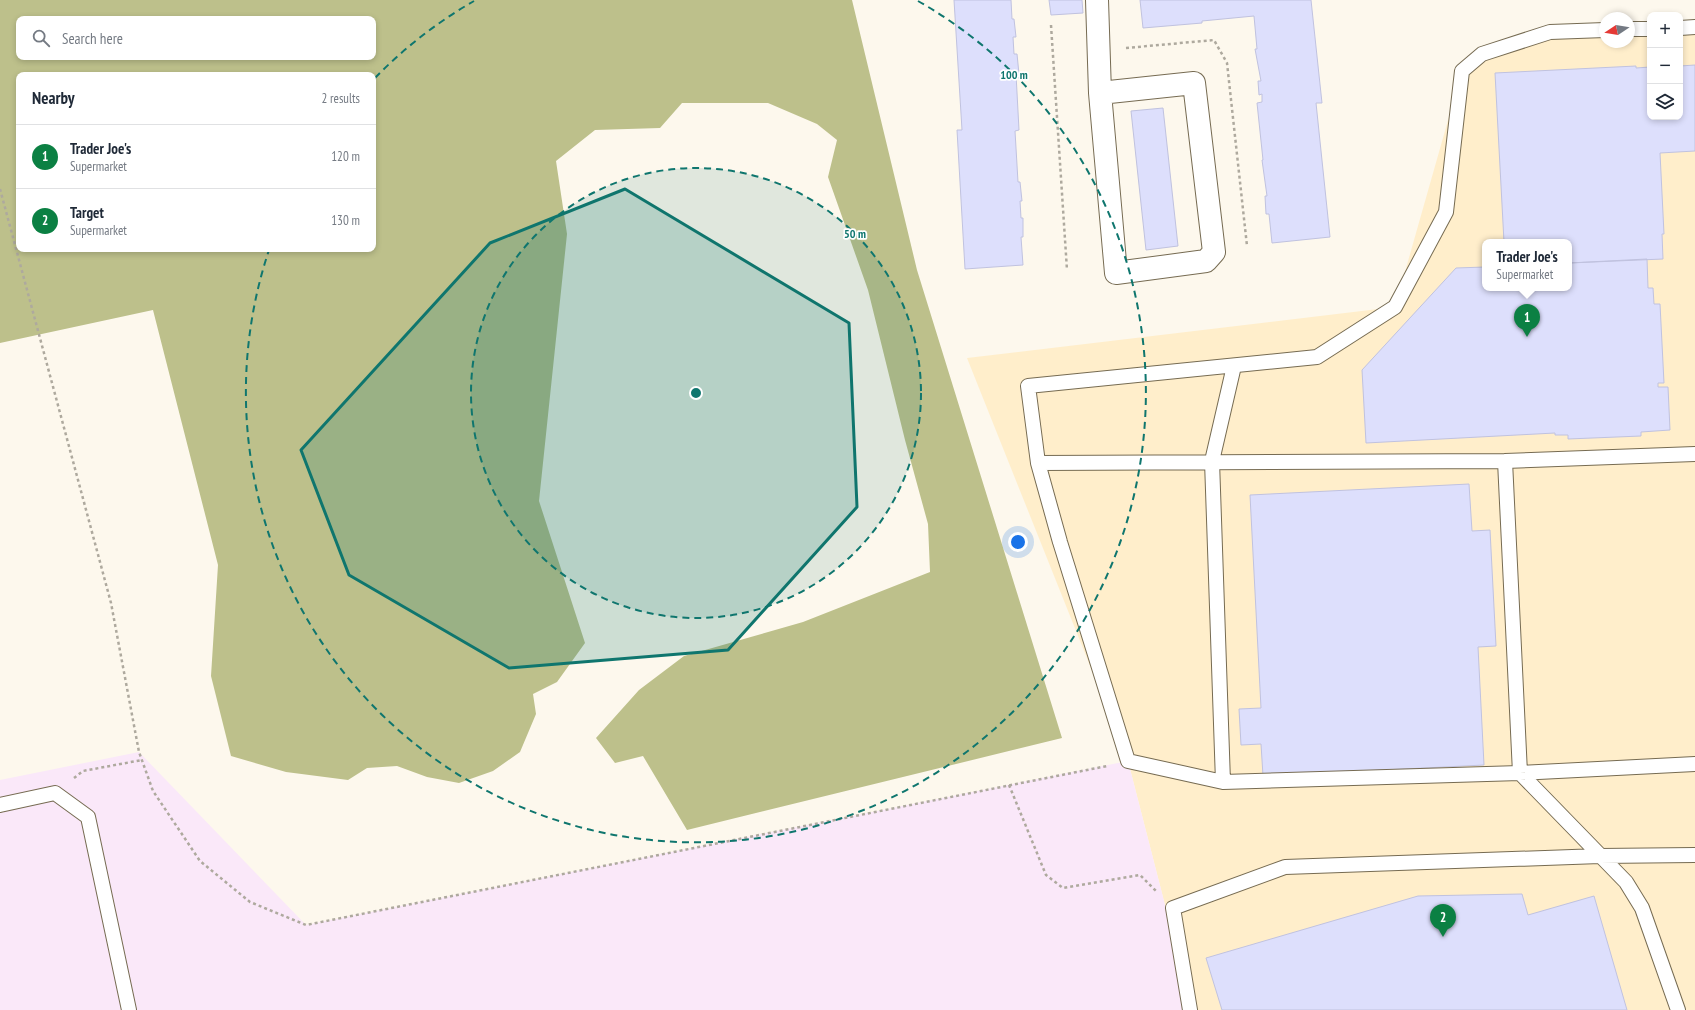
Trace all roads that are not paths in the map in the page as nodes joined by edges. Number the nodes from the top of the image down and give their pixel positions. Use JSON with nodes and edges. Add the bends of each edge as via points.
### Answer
{"nodes":[{"id":1,"x":1097,"y":0,"type":"edge"},
{"id":2,"x":1695,"y":27,"type":"edge"},
{"id":3,"x":1683,"y":28,"type":"edge"},
{"id":4,"x":1635,"y":29,"type":"edge"},
{"id":5,"x":1647,"y":29,"type":"edge"},
{"id":6,"x":1599,"y":30,"type":"edge"},
{"id":7,"x":1100,"y":93,"type":"junction"},
{"id":8,"x":1234,"y":366,"type":"junction"},
{"id":9,"x":1695,"y":454,"type":"edge"},
{"id":10,"x":1212,"y":461,"type":"junction"},
{"id":11,"x":1505,"y":461,"type":"junction"},
{"id":12,"x":1038,"y":463,"type":"junction"},
{"id":13,"x":1695,"y":764,"type":"edge"},
{"id":14,"x":1520,"y":773,"type":"junction"},
{"id":15,"x":1223,"y":782,"type":"junction"},
{"id":16,"x":0,"y":805,"type":"edge"},
{"id":17,"x":1695,"y":855,"type":"edge"},
{"id":18,"x":1600,"y":856,"type":"junction"},
{"id":19,"x":130,"y":1010,"type":"edge"},
{"id":20,"x":1190,"y":1010,"type":"edge"},
{"id":21,"x":1678,"y":1010,"type":"edge"}],
"edges":[{"from":1,"to":7,"type":"street"},
{"from":2,"to":3,"type":"lane"},
{"from":4,"to":5,"type":"lane"},
{"from":6,"to":8,"type":"lane","via":[[1550,32],[1482,54],[1462,71],[1446,212],[1396,307],[1317,357]]},
{"from":7,"to":7,"type":"street","via":[[1116,273],[1206,261],[1214,252],[1194,83]]},
{"from":8,"to":10,"type":"lane"},
{"from":8,"to":12,"type":"lane","via":[[1028,386]]},
{"from":9,"to":11,"type":"lane"},
{"from":10,"to":11,"type":"lane"},
{"from":10,"to":12,"type":"lane"},
{"from":10,"to":15,"type":"lane"},
{"from":11,"to":14,"type":"lane"},
{"from":12,"to":15,"type":"lane","via":[[1128,762]]},
{"from":13,"to":14,"type":"lane"},
{"from":14,"to":15,"type":"lane"},
{"from":14,"to":18,"type":"lane"},
{"from":16,"to":19,"type":"lane","via":[[55,793],[88,817]]},
{"from":17,"to":18,"type":"lane"},
{"from":18,"to":20,"type":"lane","via":[[1285,867],[1173,908]]},
{"from":18,"to":21,"type":"lane","via":[[1626,882],[1642,908]]}]}
